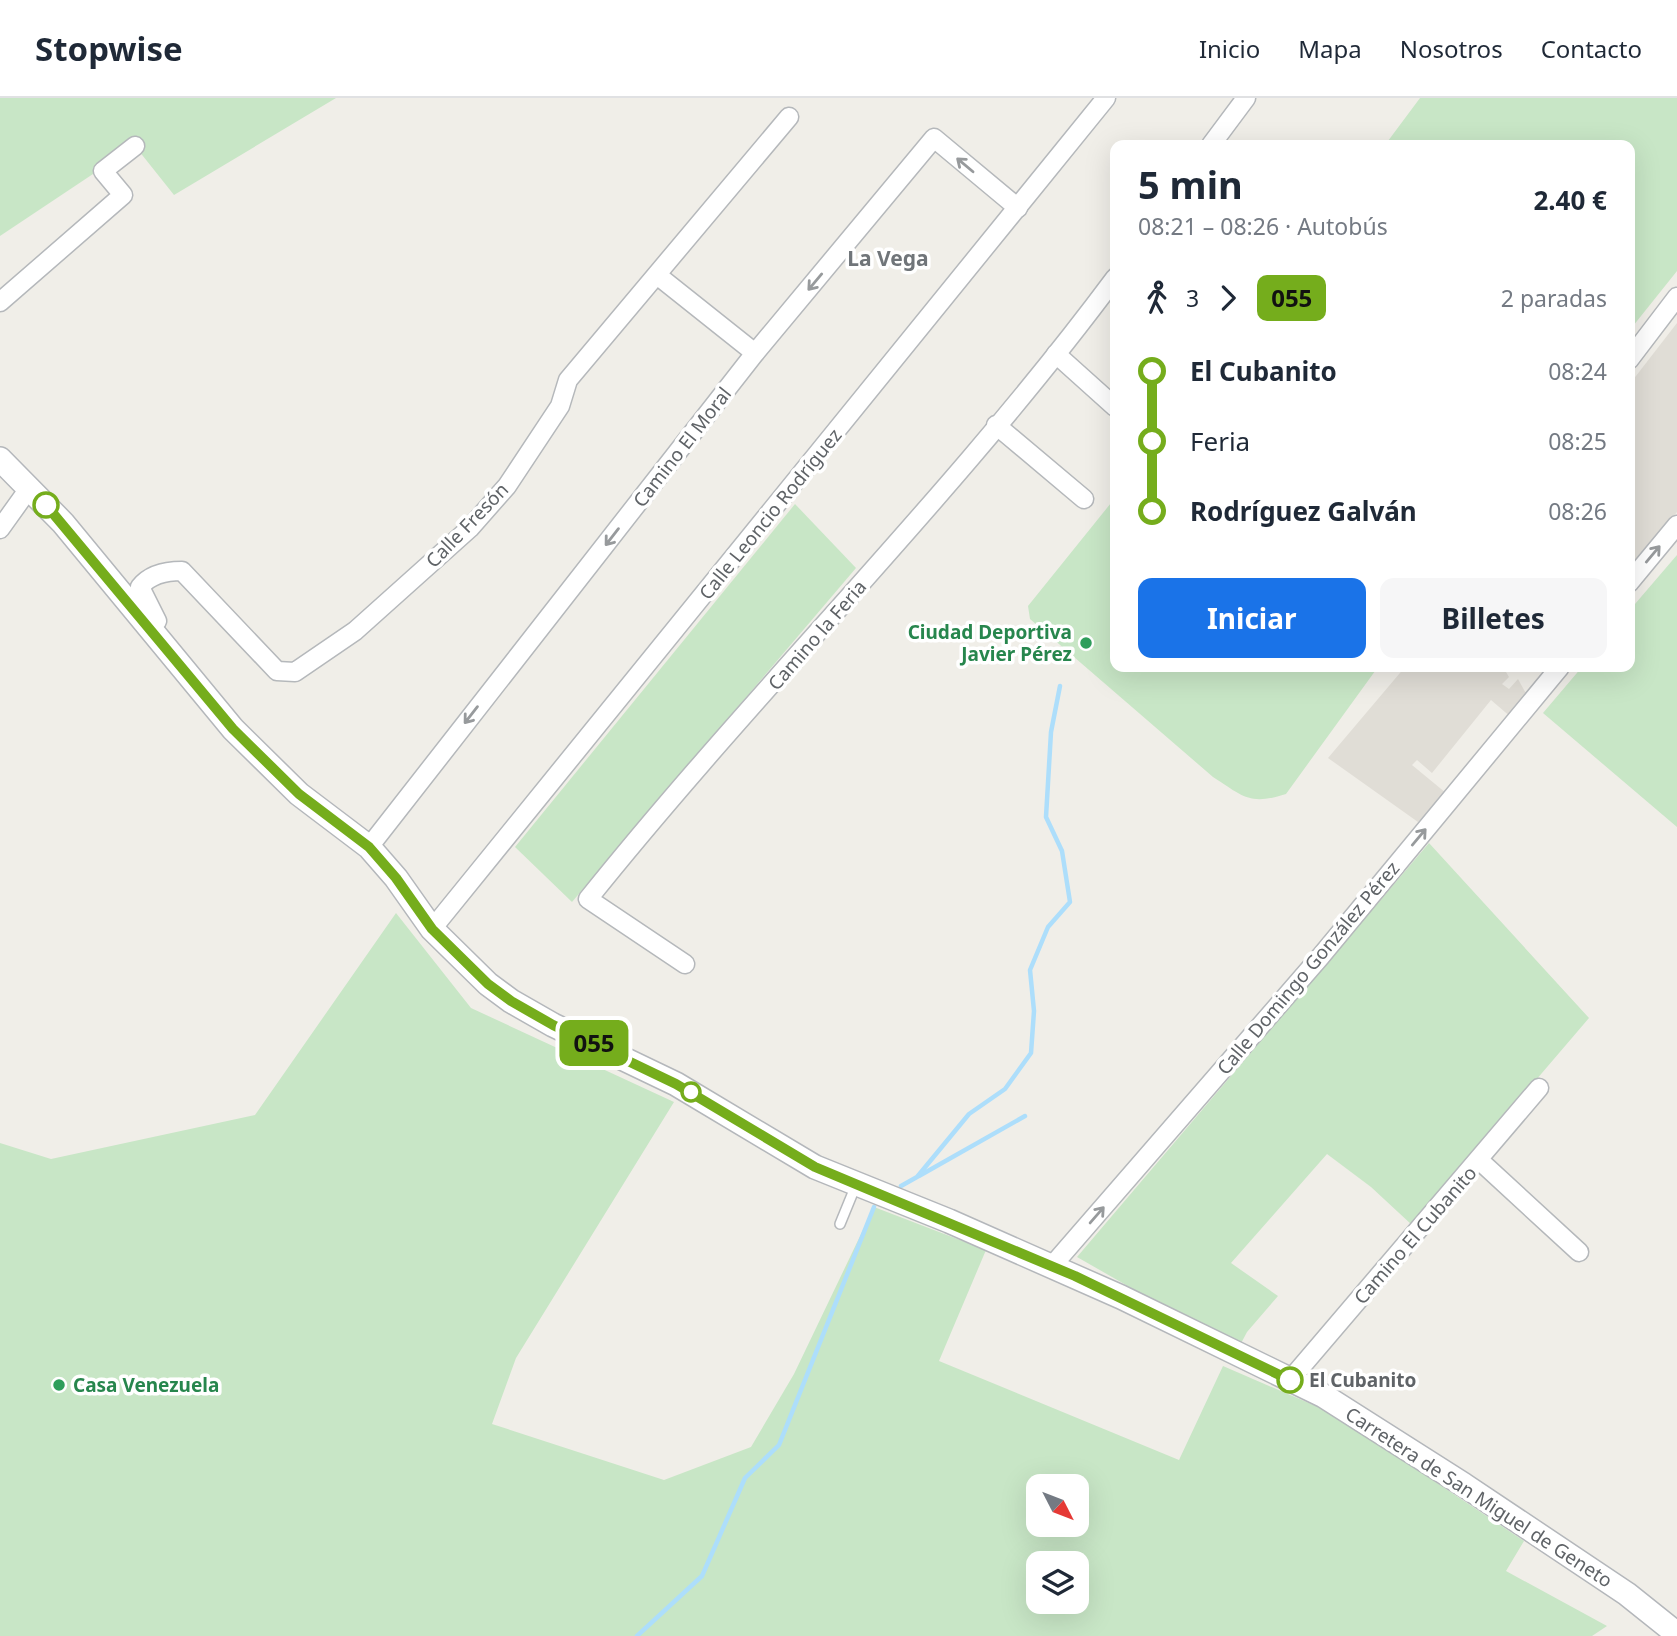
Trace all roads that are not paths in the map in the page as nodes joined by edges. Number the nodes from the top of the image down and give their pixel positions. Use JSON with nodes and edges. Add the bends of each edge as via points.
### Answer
{"nodes":[{"id":1,"x":1106,"y":98,"type":"edge"},
{"id":2,"x":1246,"y":98,"type":"edge"},
{"id":3,"x":789,"y":117,"type":"dead end"},
{"id":4,"x":1215,"y":140,"type":"edge"},
{"id":5,"x":135,"y":146,"type":"dead end"},
{"id":6,"x":1018,"y":208,"type":"junction"},
{"id":7,"x":657,"y":275,"type":"junction"},
{"id":8,"x":1110,"y":284,"type":"edge"},
{"id":9,"x":1677,"y":297,"type":"edge"},
{"id":10,"x":0,"y":302,"type":"edge"},
{"id":11,"x":1635,"y":352,"type":"edge"},
{"id":12,"x":755,"y":353,"type":"junction"},
{"id":13,"x":1056,"y":354,"type":"junction"},
{"id":14,"x":1110,"y":403,"type":"edge"},
{"id":15,"x":996,"y":425,"type":"junction"},
{"id":16,"x":0,"y":459,"type":"edge"},
{"id":17,"x":30,"y":487,"type":"junction"},
{"id":18,"x":1084,"y":499,"type":"dead end"},
{"id":19,"x":1677,"y":525,"type":"edge"},
{"id":20,"x":0,"y":529,"type":"edge"},
{"id":21,"x":1635,"y":576,"type":"edge"},
{"id":22,"x":148,"y":628,"type":"junction"},
{"id":23,"x":1556,"y":672,"type":"edge"},
{"id":24,"x":369,"y":847,"type":"junction"},
{"id":25,"x":432,"y":929,"type":"junction"},
{"id":26,"x":685,"y":964,"type":"dead end"},
{"id":27,"x":1539,"y":1088,"type":"dead end"},
{"id":28,"x":1479,"y":1160,"type":"junction"},
{"id":29,"x":856,"y":1185,"type":"junction"},
{"id":30,"x":840,"y":1224,"type":"dead end"},
{"id":31,"x":1578,"y":1252,"type":"dead end"},
{"id":32,"x":1052,"y":1266,"type":"junction"},
{"id":33,"x":1290,"y":1380,"type":"junction"},
{"id":34,"x":1677,"y":1634,"type":"edge"}],
"edges":[{"from":1,"to":6,"type":"street","name":"Calle Leoncio Rodríguez"},
{"from":2,"to":4,"type":"street"},
{"from":3,"to":7,"type":"street","name":"Calle Fresón"},
{"from":5,"to":10,"type":"street","via":[[103,171],[123,195]]},
{"from":6,"to":12,"type":"street","name":"Camino El Moral","one_way":true,"via":[[934,138]]},
{"from":6,"to":25,"type":"street","name":"Calle Leoncio Rodríguez"},
{"from":7,"to":12,"type":"street"},
{"from":7,"to":22,"type":"street","name":"Calle Fresón","via":[[568,380],[560,406],[507,486],[470,528],[355,631],[295,672],[277,671],[181,571],[166,571],[140,587],[157,621]]},
{"from":8,"to":13,"type":"street","name":"Camino la Feria"},
{"from":9,"to":11,"type":"street"},
{"from":12,"to":24,"type":"street","name":"Camino El Moral","one_way":true},
{"from":13,"to":14,"type":"street"},
{"from":13,"to":15,"type":"street","name":"Camino la Feria"},
{"from":15,"to":18,"type":"street"},
{"from":15,"to":26,"type":"street","name":"Camino la Feria","via":[[589,899]]},
{"from":16,"to":17,"type":"main road","name":"Carretera de San Miguel de Geneto"},
{"from":17,"to":20,"type":"street"},
{"from":17,"to":22,"type":"main road","name":"Carretera de San Miguel de Geneto"},
{"from":21,"to":19,"type":"street","one_way":true},
{"from":22,"to":24,"type":"main road","name":"Carretera de San Miguel de Geneto","via":[[268,765]]},
{"from":32,"to":23,"type":"street","name":"Calle Domingo González Pérez","one_way":true,"via":[[1321,956]]},
{"from":24,"to":25,"type":"main road","name":"Carretera de San Miguel de Geneto"},
{"from":25,"to":29,"type":"main road","name":"Carretera de San Miguel de Geneto","via":[[511,1001],[676,1084],[815,1167]]},
{"from":27,"to":28,"type":"street","name":"Camino El Cubanito"},
{"from":28,"to":31,"type":"street"},
{"from":28,"to":33,"type":"street","name":"Camino El Cubanito"},
{"from":29,"to":30,"type":"lane"},
{"from":29,"to":32,"type":"main road","name":"Carretera de San Miguel de Geneto"},
{"from":32,"to":33,"type":"main road","name":"Carretera de San Miguel de Geneto"},
{"from":33,"to":34,"type":"main road","name":"Carretera de San Miguel de Geneto","via":[[1357,1415],[1464,1485],[1627,1594]]}]}
